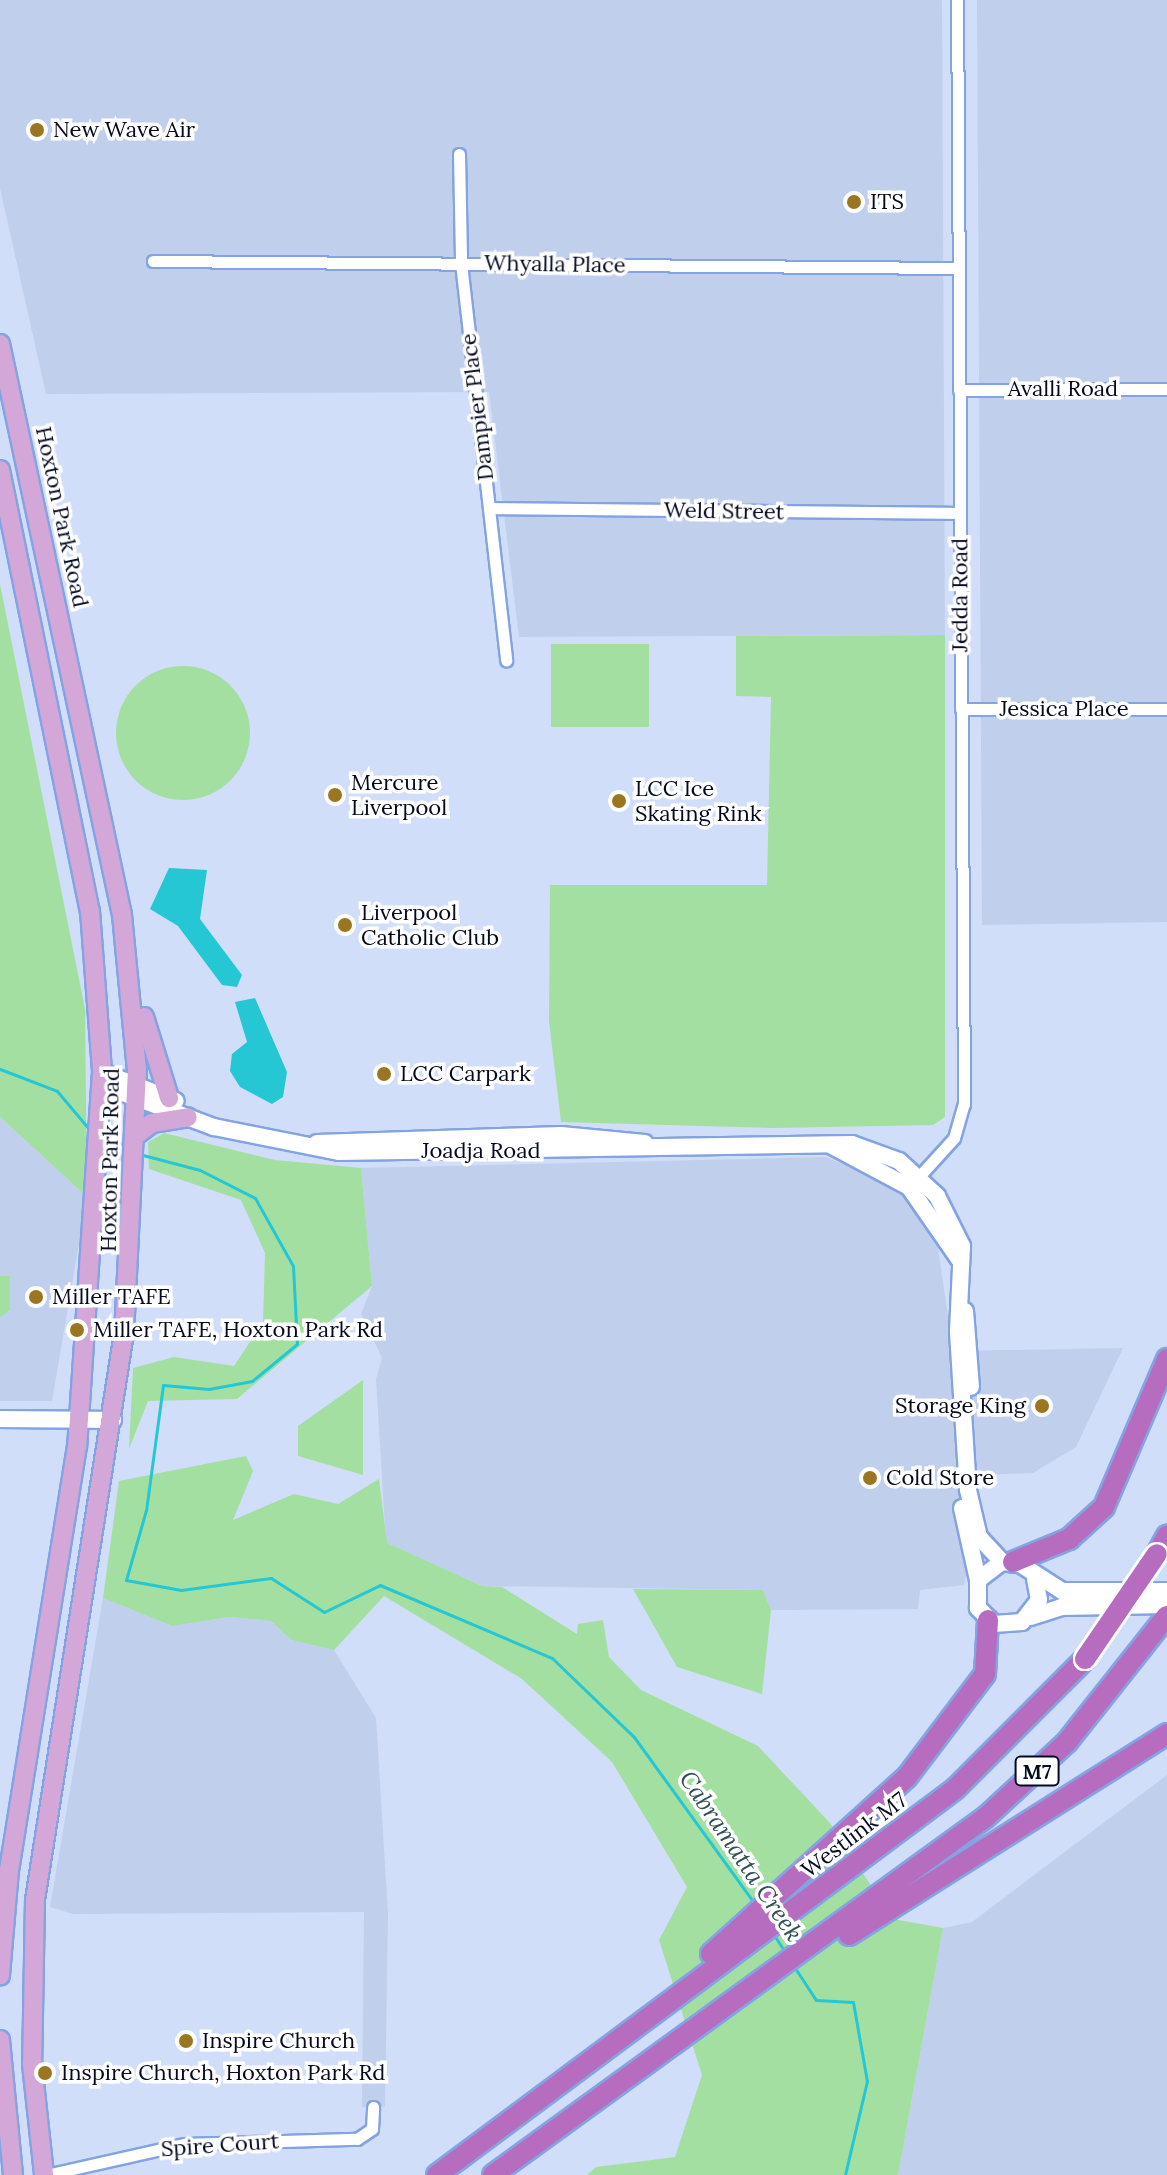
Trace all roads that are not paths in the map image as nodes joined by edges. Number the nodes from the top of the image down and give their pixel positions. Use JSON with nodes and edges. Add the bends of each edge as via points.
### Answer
{"nodes":[{"id":1,"x":957,"y":0,"type":"edge"},
{"id":2,"x":459,"y":154,"type":"dead end"},
{"id":3,"x":153,"y":261,"type":"dead end"},
{"id":4,"x":461,"y":263,"type":"junction"},
{"id":5,"x":958,"y":268,"type":"junction"},
{"id":6,"x":0,"y":344,"type":"edge"},
{"id":7,"x":1167,"y":389,"type":"edge"},
{"id":8,"x":959,"y":390,"type":"junction"},
{"id":9,"x":0,"y":470,"type":"edge"},
{"id":10,"x":489,"y":508,"type":"junction"},
{"id":11,"x":960,"y":513,"type":"junction"},
{"id":12,"x":506,"y":660,"type":"dead end"},
{"id":13,"x":961,"y":709,"type":"junction"},
{"id":14,"x":1167,"y":709,"type":"edge"},
{"id":15,"x":126,"y":937,"type":"junction"},
{"id":16,"x":102,"y":1078,"type":"junction"},
{"id":17,"x":137,"y":1092,"type":"junction"},
{"id":18,"x":169,"y":1098,"type":"junction"},
{"id":19,"x":188,"y":1117,"type":"junction"},
{"id":20,"x":231,"y":1128,"type":"junction"},
{"id":21,"x":138,"y":1132,"type":"junction"},
{"id":22,"x":915,"y":1182,"type":"junction"},
{"id":23,"x":1167,"y":1359,"type":"edge"},
{"id":24,"x":79,"y":1418,"type":"junction"},
{"id":25,"x":0,"y":1419,"type":"edge"},
{"id":26,"x":113,"y":1420,"type":"junction"},
{"id":27,"x":968,"y":1490,"type":"junction"},
{"id":28,"x":1167,"y":1536,"type":"edge"},
{"id":29,"x":1007,"y":1562,"type":"junction"},
{"id":30,"x":1035,"y":1579,"type":"junction"},
{"id":31,"x":978,"y":1580,"type":"junction"},
{"id":32,"x":1167,"y":1591,"type":"edge"},
{"id":33,"x":1167,"y":1605,"type":"edge"},
{"id":34,"x":1167,"y":1616,"type":"edge"},
{"id":35,"x":1028,"y":1618,"type":"junction"},
{"id":36,"x":988,"y":1620,"type":"junction"},
{"id":37,"x":1167,"y":1734,"type":"edge"},
{"id":38,"x":929,"y":1874,"type":"junction"},
{"id":39,"x":0,"y":1976,"type":"edge"},
{"id":40,"x":621,"y":2032,"type":"junction"},
{"id":41,"x":0,"y":2040,"type":"edge"},
{"id":42,"x":373,"y":2107,"type":"dead end"},
{"id":43,"x":13,"y":2175,"type":"edge"},
{"id":44,"x":45,"y":2175,"type":"edge"},
{"id":45,"x":437,"y":2175,"type":"edge"},
{"id":46,"x":493,"y":2175,"type":"edge"}],
"edges":[{"from":1,"to":5,"type":"street","name":"Jedda Road"},
{"from":2,"to":4,"type":"street","name":"Dampier Place"},
{"from":3,"to":4,"type":"street","name":"Whyalla Place"},
{"from":4,"to":5,"type":"street","name":"Whyalla Place"},
{"from":4,"to":10,"type":"street","name":"Dampier Place"},
{"from":5,"to":8,"type":"street","name":"Jedda Road"},
{"from":6,"to":15,"type":"main road","name":"Hoxton Park Road"},
{"from":7,"to":8,"type":"street","name":"Avalli Road"},
{"from":8,"to":11,"type":"street","name":"Jedda Road"},
{"from":9,"to":16,"type":"main road","name":"Hoxton Park Road","via":[[90,911]]},
{"from":10,"to":11,"type":"street","name":"Weld Street"},
{"from":10,"to":12,"type":"street","name":"Dampier Place"},
{"from":11,"to":13,"type":"street","name":"Jedda Road"},
{"from":13,"to":14,"type":"street","name":"Jessica Place"},
{"from":13,"to":22,"type":"street","name":"Jedda Road","via":[[964,1104],[954,1138]]},
{"from":15,"to":17,"type":"main road","name":"Hoxton Park Road"},
{"from":15,"to":18,"type":"main road","via":[[152,1063]]},
{"from":16,"to":17,"type":"main road","name":"Joadja Road"},
{"from":16,"to":24,"type":"main road","name":"Hoxton Park Road"},
{"from":17,"to":18,"type":"main road","name":"Joadja Road"},
{"from":17,"to":19,"type":"main road","name":"Joadja Road"},
{"from":17,"to":21,"type":"main road","name":"Hoxton Park Road"},
{"from":18,"to":20,"type":"main road","name":"Joadja Road"},
{"from":19,"to":20,"type":"main road","name":"Joadja Road"},
{"from":19,"to":21,"type":"main road"},
{"from":20,"to":22,"type":"main road","name":"Joadja Road","via":[[317,1143],[339,1152],[624,1150],[645,1143],[830,1146]]},
{"from":21,"to":26,"type":"main road","name":"Hoxton Park Road","via":[[133,1251]]},
{"from":22,"to":27,"type":"main road","via":[[961,1262],[971,1368]]},
{"from":23,"to":29,"type":"highway","via":[[1104,1507],[1069,1539]]},
{"from":24,"to":25,"type":"main road"},
{"from":24,"to":26,"type":"main road"},
{"from":24,"to":39,"type":"main road","name":"Hoxton Park Road","via":[[7,1884]]},
{"from":26,"to":44,"type":"main road","name":"Hoxton Park Road","via":[[35,1900],[32,2064]]},
{"from":27,"to":29,"type":"main road","via":[[979,1537]]},
{"from":27,"to":31,"type":"main road","via":[[963,1526]]},
{"from":28,"to":40,"type":"highway","name":"Westlink M7","number":"M7","bridge":true,"via":[[1085,1659],[999,1751],[900,1832]]},
{"from":29,"to":30,"type":"main road"},
{"from":29,"to":31,"type":"main road"},
{"from":30,"to":32,"type":"main road","via":[[1062,1591]]},
{"from":30,"to":35,"type":"main road","via":[[1039,1600]]},
{"from":31,"to":36,"type":"main road","via":[[975,1601]]},
{"from":33,"to":35,"type":"main road","via":[[1061,1607]]},
{"from":34,"to":38,"type":"highway","number":"M7","via":[[1135,1661],[1028,1780]]},
{"from":35,"to":36,"type":"main road","via":[[1009,1626]]},
{"from":36,"to":40,"type":"highway","via":[[985,1674],[881,1806]]},
{"from":37,"to":38,"type":"highway"},
{"from":38,"to":46,"type":"highway","number":"M7","via":[[708,2020]]},
{"from":40,"to":45,"type":"highway","name":"Westlink M7","number":"M7"},
{"from":41,"to":43,"type":"main road"},
{"from":42,"to":44,"type":"street","name":"Spire Court","via":[[372,2129],[357,2139],[184,2144]]}]}
